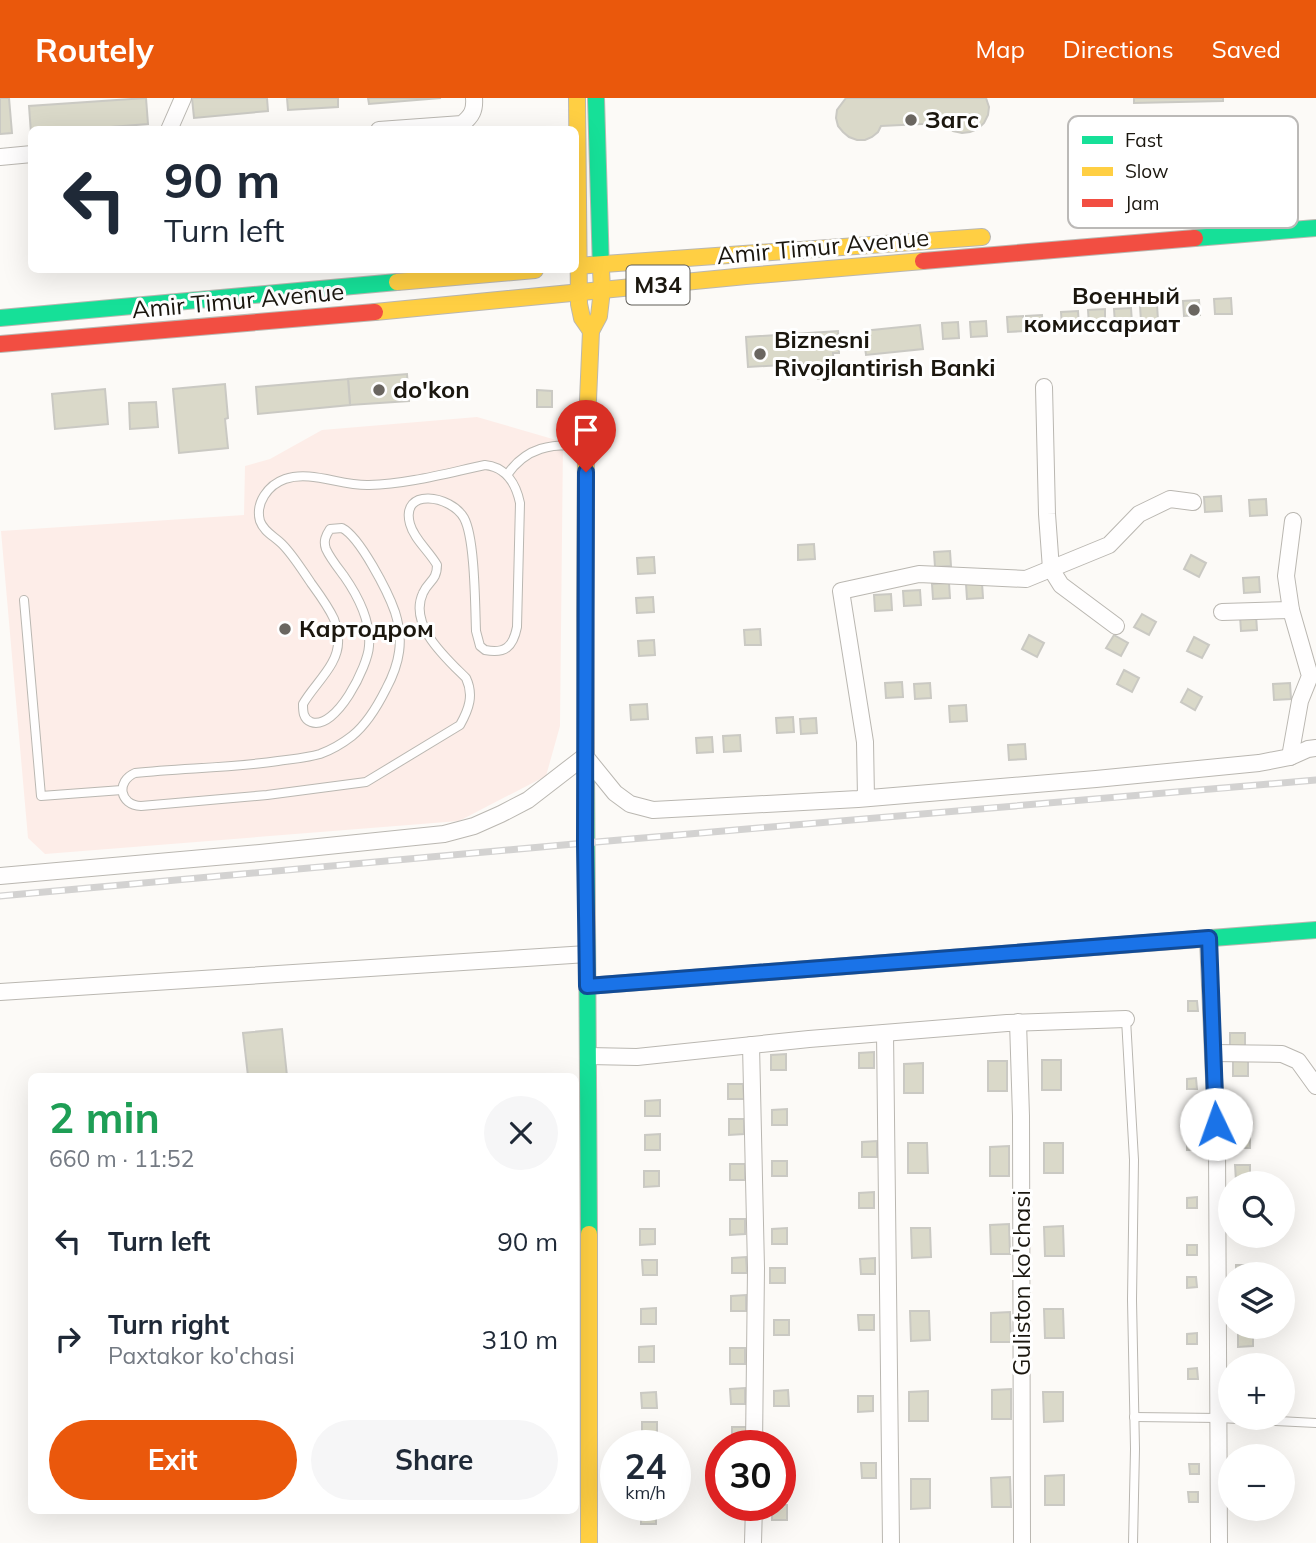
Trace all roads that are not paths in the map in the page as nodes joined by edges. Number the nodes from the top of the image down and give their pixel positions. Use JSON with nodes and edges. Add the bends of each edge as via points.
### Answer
{"nodes":[{"id":1,"x":183,"y":98,"type":"edge"},
{"id":2,"x":474,"y":98,"type":"edge"},
{"id":3,"x":578,"y":98,"type":"edge"},
{"id":4,"x":596,"y":98,"type":"edge"},
{"id":5,"x":171,"y":126,"type":"edge"},
{"id":6,"x":434,"y":126,"type":"edge"},
{"id":7,"x":578,"y":126,"type":"edge"},
{"id":8,"x":28,"y":154,"type":"edge"},
{"id":9,"x":0,"y":157,"type":"edge"},
{"id":10,"x":1316,"y":228,"type":"edge"},
{"id":11,"x":1004,"y":235,"type":"dead end"},
{"id":12,"x":601,"y":265,"type":"junction"},
{"id":13,"x":579,"y":266,"type":"edge"},
{"id":14,"x":501,"y":273,"type":"edge"},
{"id":15,"x":578,"y":273,"type":"edge"},
{"id":16,"x":602,"y":290,"type":"junction"},
{"id":17,"x":579,"y":293,"type":"junction"},
{"id":18,"x":114,"y":307,"type":"junction"},
{"id":19,"x":0,"y":318,"type":"edge"},
{"id":20,"x":591,"y":331,"type":"junction"},
{"id":21,"x":117,"y":335,"type":"junction"},
{"id":22,"x":0,"y":344,"type":"edge"},
{"id":23,"x":1044,"y":387,"type":"dead end"},
{"id":24,"x":586,"y":446,"type":"junction"},
{"id":25,"x":507,"y":475,"type":"junction"},
{"id":26,"x":1192,"y":502,"type":"dead end"},
{"id":27,"x":1293,"y":521,"type":"dead end"},
{"id":28,"x":1051,"y":569,"type":"junction"},
{"id":29,"x":24,"y":600,"type":"dead end"},
{"id":30,"x":1291,"y":610,"type":"junction"},
{"id":31,"x":1222,"y":612,"type":"dead end"},
{"id":32,"x":1115,"y":626,"type":"dead end"},
{"id":33,"x":1316,"y":748,"type":"edge"},
{"id":34,"x":1316,"y":755,"type":"edge"},
{"id":35,"x":585,"y":756,"type":"junction"},
{"id":36,"x":1290,"y":757,"type":"junction"},
{"id":37,"x":122,"y":790,"type":"junction"},
{"id":38,"x":866,"y":798,"type":"junction"},
{"id":39,"x":0,"y":876,"type":"edge"},
{"id":40,"x":1316,"y":930,"type":"edge"},
{"id":41,"x":1209,"y":938,"type":"junction"},
{"id":42,"x":587,"y":954,"type":"junction"},
{"id":43,"x":587,"y":986,"type":"junction"},
{"id":44,"x":0,"y":992,"type":"edge"},
{"id":45,"x":1126,"y":1019,"type":"joint"},
{"id":46,"x":1018,"y":1022,"type":"junction"},
{"id":47,"x":885,"y":1033,"type":"junction"},
{"id":48,"x":751,"y":1045,"type":"junction"},
{"id":49,"x":1213,"y":1053,"type":"junction"},
{"id":50,"x":589,"y":1056,"type":"junction"},
{"id":51,"x":1316,"y":1086,"type":"edge"},
{"id":52,"x":1219,"y":1353,"type":"edge"},
{"id":53,"x":1134,"y":1417,"type":"junction"},
{"id":54,"x":1218,"y":1418,"type":"edge"},
{"id":55,"x":1295,"y":1422,"type":"edge"},
{"id":56,"x":1316,"y":1423,"type":"edge"},
{"id":57,"x":754,"y":1430,"type":"edge"},
{"id":58,"x":1219,"y":1430,"type":"edge"},
{"id":59,"x":754,"y":1521,"type":"edge"},
{"id":60,"x":589,"y":1543,"type":"edge"},
{"id":61,"x":753,"y":1543,"type":"edge"},
{"id":62,"x":891,"y":1543,"type":"edge"},
{"id":63,"x":1022,"y":1543,"type":"edge"},
{"id":64,"x":1133,"y":1543,"type":"edge"},
{"id":65,"x":1219,"y":1543,"type":"edge"}],
"edges":[{"from":1,"to":5,"type":"street"},
{"from":2,"to":6,"type":"street","via":[[471,117],[462,124]]},
{"from":3,"to":7,"type":"main road"},
{"from":4,"to":12,"type":"main road"},
{"from":8,"to":9,"type":"street"},
{"from":10,"to":16,"type":"main road","name":"Amir Timur Avenue","number":"M34"},
{"from":11,"to":12,"type":"main road","name":"Amir Timur Avenue","number":"M34"},
{"from":12,"to":13,"type":"main road","name":"Amir Timur Avenue","number":"M34"},
{"from":12,"to":16,"type":"main road"},
{"from":14,"to":18,"type":"main road","name":"Amir Timur Avenue"},
{"from":15,"to":17,"type":"main road"},
{"from":16,"to":17,"type":"main road","name":"Amir Timur Avenue","number":"M34"},
{"from":16,"to":20,"type":"main road","via":[[599,316]]},
{"from":17,"to":20,"type":"main road","via":[[582,318]]},
{"from":17,"to":21,"type":"main road","name":"Amir Timur Avenue","number":"M34"},
{"from":18,"to":19,"type":"main road","name":"Amir Timur Avenue"},
{"from":18,"to":21,"type":"main road"},
{"from":20,"to":24,"type":"main road"},
{"from":21,"to":22,"type":"main road","name":"Amir Timur Avenue","number":"M34"},
{"from":23,"to":28,"type":"street"},
{"from":24,"to":25,"type":"lane","via":[[541,449],[525,456]]},
{"from":24,"to":35,"type":"main road"},
{"from":25,"to":37,"type":"lane","via":[[517,491],[520,516],[517,627],[505,649],[485,650],[478,640],[464,517],[447,503],[427,497],[409,512],[411,528],[437,565],[421,598],[426,634],[470,686],[470,703],[460,725],[373,779],[353,785],[141,806],[129,803]]},
{"from":25,"to":37,"type":"lane","via":[[485,465],[382,485],[296,476],[270,486],[263,497],[260,520],[325,604],[338,640],[335,657],[303,704],[306,719],[319,723],[341,705],[364,665],[369,646],[363,608],[326,550],[324,541],[330,529],[350,533],[394,611],[401,639],[389,684],[364,724],[331,750],[265,763],[135,773],[127,777]]},
{"from":26,"to":28,"type":"street","via":[[1170,499],[1139,514],[1109,545]]},
{"from":27,"to":30,"type":"street","via":[[1286,576]]},
{"from":28,"to":32,"type":"street","via":[[1061,585]]},
{"from":28,"to":38,"type":"street","via":[[1026,579],[919,574],[841,591],[865,742]]},
{"from":29,"to":37,"type":"lane","via":[[41,796]]},
{"from":30,"to":31,"type":"street"},
{"from":30,"to":36,"type":"street","via":[[1310,676],[1300,701]]},
{"from":33,"to":36,"type":"street"},
{"from":34,"to":36,"type":"lane"},
{"from":35,"to":38,"type":"street","via":[[615,793],[630,804],[653,810]]},
{"from":35,"to":39,"type":"street","via":[[528,800],[474,827],[444,834]]},
{"from":35,"to":42,"type":"main road"},
{"from":36,"to":38,"type":"street"},
{"from":40,"to":41,"type":"main road"},
{"from":41,"to":43,"type":"main road"},
{"from":41,"to":49,"type":"street"},
{"from":42,"to":43,"type":"main road"},
{"from":42,"to":44,"type":"street"},
{"from":43,"to":50,"type":"main road"},
{"from":45,"to":46,"type":"street"},
{"from":45,"to":53,"type":"lane","via":[[1134,1160]]},
{"from":46,"to":47,"type":"street"},
{"from":46,"to":63,"type":"street","name":"Guliston ko'chasi"},
{"from":47,"to":48,"type":"street"},
{"from":47,"to":62,"type":"street"},
{"from":48,"to":50,"type":"street","via":[[637,1057]]},
{"from":48,"to":57,"type":"street"},
{"from":49,"to":51,"type":"street","via":[[1282,1054],[1298,1061]]},
{"from":49,"to":52,"type":"street"},
{"from":50,"to":60,"type":"main road"},
{"from":53,"to":54,"type":"lane"},
{"from":53,"to":64,"type":"lane"},
{"from":55,"to":56,"type":"lane"},
{"from":58,"to":65,"type":"street"},
{"from":59,"to":61,"type":"street"}]}
